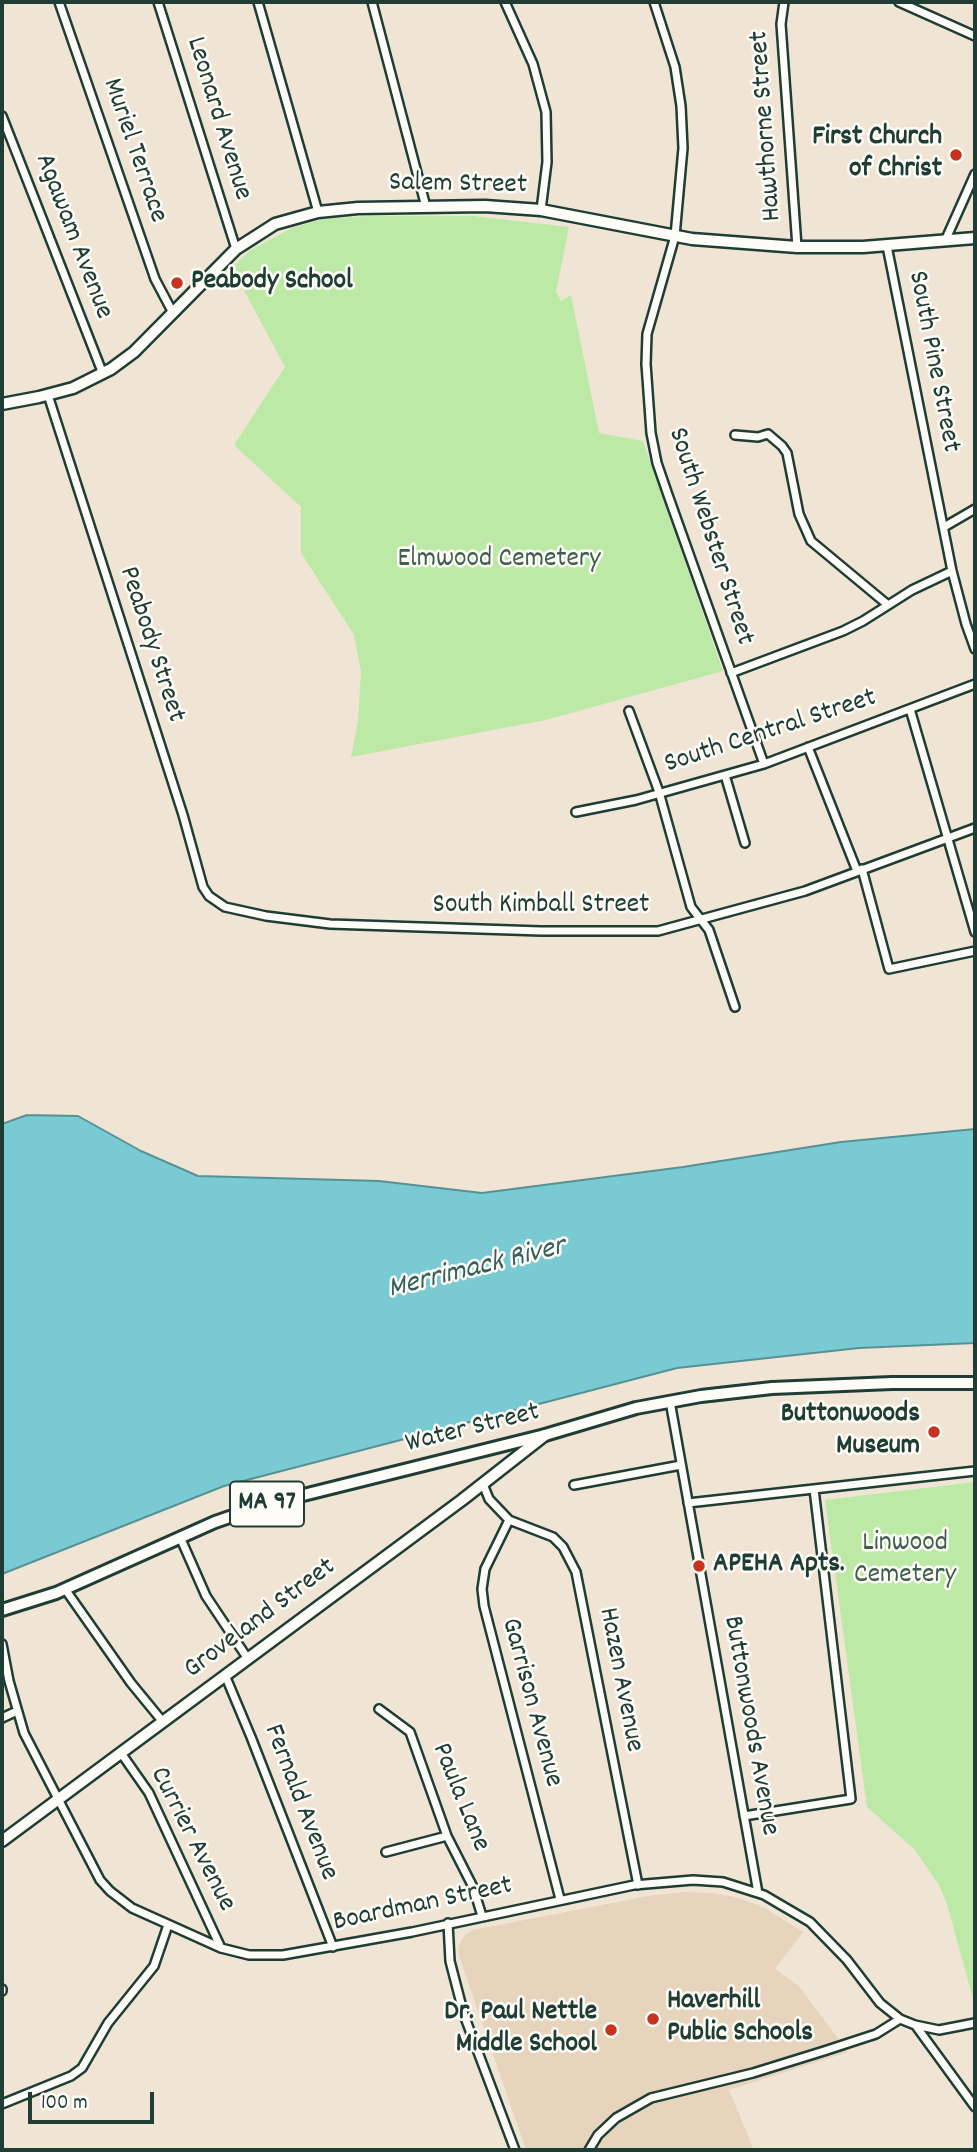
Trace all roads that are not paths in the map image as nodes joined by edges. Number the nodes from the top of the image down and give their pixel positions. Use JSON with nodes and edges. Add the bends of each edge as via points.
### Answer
{"nodes":[{"id":1,"x":59,"y":2,"type":"edge"},
{"id":2,"x":158,"y":2,"type":"edge"},
{"id":3,"x":258,"y":2,"type":"edge"},
{"id":4,"x":372,"y":2,"type":"edge"},
{"id":5,"x":505,"y":2,"type":"edge"},
{"id":6,"x":654,"y":2,"type":"edge"},
{"id":7,"x":784,"y":2,"type":"edge"},
{"id":8,"x":899,"y":2,"type":"edge"},
{"id":9,"x":975,"y":36,"type":"edge"},
{"id":10,"x":2,"y":116,"type":"edge"},
{"id":11,"x":975,"y":174,"type":"edge"},
{"id":12,"x":426,"y":207,"type":"junction"},
{"id":13,"x":541,"y":210,"type":"junction"},
{"id":14,"x":318,"y":212,"type":"junction"},
{"id":15,"x":675,"y":236,"type":"junction"},
{"id":16,"x":975,"y":238,"type":"edge"},
{"id":17,"x":946,"y":240,"type":"junction"},
{"id":18,"x":887,"y":246,"type":"junction"},
{"id":19,"x":797,"y":247,"type":"junction"},
{"id":20,"x":236,"y":249,"type":"junction"},
{"id":21,"x":173,"y":313,"type":"junction"},
{"id":22,"x":103,"y":374,"type":"junction"},
{"id":23,"x":48,"y":395,"type":"junction"},
{"id":24,"x":2,"y":404,"type":"edge"},
{"id":25,"x":735,"y":435,"type":"dead end"},
{"id":26,"x":975,"y":509,"type":"edge"},
{"id":27,"x":944,"y":527,"type":"junction"},
{"id":28,"x":952,"y":571,"type":"junction"},
{"id":29,"x":888,"y":605,"type":"junction"},
{"id":30,"x":975,"y":649,"type":"edge"},
{"id":31,"x":731,"y":673,"type":"junction"},
{"id":32,"x":975,"y":684,"type":"edge"},
{"id":33,"x":910,"y":709,"type":"junction"},
{"id":34,"x":629,"y":711,"type":"dead end"},
{"id":35,"x":808,"y":747,"type":"junction"},
{"id":36,"x":764,"y":764,"type":"junction"},
{"id":37,"x":725,"y":775,"type":"junction"},
{"id":38,"x":659,"y":792,"type":"junction"},
{"id":39,"x":576,"y":812,"type":"dead end"},
{"id":40,"x":975,"y":828,"type":"edge"},
{"id":41,"x":949,"y":838,"type":"junction"},
{"id":42,"x":746,"y":843,"type":"dead end"},
{"id":43,"x":859,"y":870,"type":"junction"},
{"id":44,"x":219,"y":904,"type":"joint"},
{"id":45,"x":701,"y":919,"type":"junction"},
{"id":46,"x":975,"y":932,"type":"edge"},
{"id":47,"x":975,"y":951,"type":"edge"},
{"id":48,"x":736,"y":1007,"type":"dead end"},
{"id":49,"x":975,"y":1383,"type":"edge"},
{"id":50,"x":670,"y":1401,"type":"junction"},
{"id":51,"x":545,"y":1435,"type":"junction"},
{"id":52,"x":681,"y":1465,"type":"junction"},
{"id":53,"x":975,"y":1471,"type":"edge"},
{"id":54,"x":483,"y":1484,"type":"junction"},
{"id":55,"x":574,"y":1485,"type":"dead end"},
{"id":56,"x":814,"y":1489,"type":"junction"},
{"id":57,"x":688,"y":1503,"type":"junction"},
{"id":58,"x":509,"y":1520,"type":"junction"},
{"id":59,"x":180,"y":1537,"type":"junction"},
{"id":60,"x":65,"y":1590,"type":"junction"},
{"id":61,"x":2,"y":1610,"type":"edge"},
{"id":62,"x":2,"y":1644,"type":"edge"},
{"id":63,"x":248,"y":1659,"type":"junction"},
{"id":64,"x":225,"y":1675,"type":"junction"},
{"id":65,"x":379,"y":1709,"type":"dead end"},
{"id":66,"x":17,"y":1711,"type":"junction"},
{"id":67,"x":2,"y":1717,"type":"edge"},
{"id":68,"x":163,"y":1722,"type":"junction"},
{"id":69,"x":121,"y":1753,"type":"junction"},
{"id":70,"x":57,"y":1800,"type":"junction"},
{"id":71,"x":744,"y":1816,"type":"junction"},
{"id":72,"x":447,"y":1836,"type":"junction"},
{"id":73,"x":2,"y":1840,"type":"edge"},
{"id":74,"x":386,"y":1852,"type":"dead end"},
{"id":75,"x":638,"y":1885,"type":"junction"},
{"id":76,"x":758,"y":1893,"type":"junction"},
{"id":77,"x":561,"y":1899,"type":"junction"},
{"id":78,"x":482,"y":1916,"type":"junction"},
{"id":79,"x":448,"y":1923,"type":"junction"},
{"id":80,"x":168,"y":1925,"type":"junction"},
{"id":81,"x":333,"y":1947,"type":"junction"},
{"id":82,"x":221,"y":1948,"type":"junction"},
{"id":83,"x":900,"y":2019,"type":"junction"},
{"id":84,"x":975,"y":2023,"type":"edge"},
{"id":85,"x":915,"y":2025,"type":"junction"},
{"id":86,"x":2,"y":2104,"type":"edge"},
{"id":87,"x":975,"y":2107,"type":"edge"},
{"id":88,"x":515,"y":2150,"type":"edge"},
{"id":89,"x":589,"y":2150,"type":"edge"}],
"edges":[{"from":1,"to":21,"type":"street","name":"Muriel Terrace","via":[[155,279]]},
{"from":2,"to":20,"type":"street","name":"Leonard Avenue"},
{"from":3,"to":14,"type":"street"},
{"from":4,"to":12,"type":"street"},
{"from":5,"to":13,"type":"street","via":[[533,64],[546,112],[547,162]]},
{"from":6,"to":15,"type":"street","name":"South Webster Street","via":[[675,67],[681,106],[683,169]]},
{"from":7,"to":19,"type":"street","name":"Hawthorne Street","via":[[780,24]]},
{"from":8,"to":9,"type":"street"},
{"from":10,"to":22,"type":"street","name":"Agawam Avenue"},
{"from":11,"to":17,"type":"street"},
{"from":12,"to":13,"type":"main road","name":"Salem Street"},
{"from":12,"to":14,"type":"main road","name":"Salem Street"},
{"from":13,"to":15,"type":"main road","name":"Salem Street"},
{"from":14,"to":20,"type":"main road","name":"Salem Street","via":[[275,224]]},
{"from":15,"to":19,"type":"main road","name":"Salem Street"},
{"from":15,"to":31,"type":"street","name":"South Webster Street","via":[[647,334],[651,433]]},
{"from":16,"to":17,"type":"main road","name":"Salem Street"},
{"from":17,"to":18,"type":"main road","name":"Salem Street"},
{"from":18,"to":19,"type":"main road","name":"Salem Street"},
{"from":18,"to":27,"type":"street","name":"South Pine Street"},
{"from":20,"to":21,"type":"main road","name":"Salem Street"},
{"from":21,"to":22,"type":"main road","name":"Salem Street","via":[[134,352]]},
{"from":22,"to":23,"type":"main road","name":"Salem Street"},
{"from":23,"to":24,"type":"main road","name":"Salem Street"},
{"from":23,"to":44,"type":"street","name":"Peabody Street","via":[[203,887]]},
{"from":25,"to":29,"type":"street","via":[[768,434],[782,446],[799,514],[811,541]]},
{"from":26,"to":27,"type":"street"},
{"from":27,"to":28,"type":"street","name":"South Pine Street"},
{"from":28,"to":29,"type":"street"},
{"from":28,"to":30,"type":"street","name":"South Pine Street"},
{"from":29,"to":31,"type":"street","via":[[843,631]]},
{"from":31,"to":36,"type":"street","name":"South Webster Street"},
{"from":32,"to":33,"type":"street","name":"South Central Street"},
{"from":33,"to":35,"type":"street","name":"South Central Street"},
{"from":33,"to":41,"type":"street"},
{"from":34,"to":38,"type":"street"},
{"from":35,"to":36,"type":"street","name":"South Central Street"},
{"from":35,"to":43,"type":"street"},
{"from":36,"to":37,"type":"street","name":"South Central Street"},
{"from":37,"to":38,"type":"street","name":"South Central Street"},
{"from":37,"to":42,"type":"street"},
{"from":38,"to":39,"type":"street","name":"South Central Street"},
{"from":38,"to":45,"type":"street","via":[[691,907]]},
{"from":40,"to":41,"type":"street","name":"South Kimball Street"},
{"from":41,"to":43,"type":"street","name":"South Kimball Street"},
{"from":41,"to":46,"type":"street"},
{"from":43,"to":45,"type":"street","name":"South Kimball Street","via":[[805,891]]},
{"from":43,"to":47,"type":"street","via":[[889,969]]},
{"from":44,"to":45,"type":"street","name":"South Kimball Street","via":[[266,916],[376,926],[637,932]]},
{"from":45,"to":48,"type":"street"},
{"from":49,"to":50,"type":"main road","name":"Water Street","number":"MA 97","via":[[782,1387]]},
{"from":50,"to":51,"type":"main road","name":"Water Street","number":"MA 97"},
{"from":50,"to":52,"type":"street","name":"Buttonwoods Avenue"},
{"from":51,"to":54,"type":"main road","name":"Groveland Street"},
{"from":51,"to":59,"type":"main road","name":"Water Street","number":"MA 97","via":[[267,1504]]},
{"from":52,"to":55,"type":"street"},
{"from":52,"to":57,"type":"street","name":"Buttonwoods Avenue"},
{"from":53,"to":56,"type":"street"},
{"from":54,"to":58,"type":"street","via":[[489,1499]]},
{"from":54,"to":63,"type":"main road","name":"Groveland Street"},
{"from":56,"to":57,"type":"street"},
{"from":56,"to":71,"type":"street","via":[[851,1799]]},
{"from":57,"to":71,"type":"street","name":"Buttonwoods Avenue"},
{"from":58,"to":75,"type":"street","name":"Hazen Avenue","via":[[553,1537],[576,1572]]},
{"from":58,"to":77,"type":"street","name":"Garrison Avenue","via":[[485,1569],[484,1606]]},
{"from":59,"to":60,"type":"main road","name":"Water Street","number":"MA 97"},
{"from":59,"to":63,"type":"street","via":[[206,1596]]},
{"from":60,"to":61,"type":"main road","name":"Water Street","number":"MA 97"},
{"from":60,"to":68,"type":"street"},
{"from":62,"to":66,"type":"street","name":"Boardman Street"},
{"from":63,"to":64,"type":"main road","name":"Groveland Street"},
{"from":64,"to":68,"type":"main road","name":"Groveland Street"},
{"from":64,"to":81,"type":"street","name":"Fernald Avenue"},
{"from":65,"to":72,"type":"street","name":"Paula Lane","via":[[410,1732]]},
{"from":66,"to":67,"type":"street"},
{"from":66,"to":70,"type":"street","name":"Boardman Street","via":[[23,1733]]},
{"from":68,"to":69,"type":"main road","name":"Groveland Street"},
{"from":69,"to":70,"type":"main road","name":"Groveland Street"},
{"from":69,"to":82,"type":"street","name":"Currier Avenue","via":[[149,1793]]},
{"from":70,"to":73,"type":"main road","name":"Groveland Street"},
{"from":70,"to":80,"type":"street","name":"Boardman Street","via":[[100,1880],[132,1908]]},
{"from":71,"to":76,"type":"street","name":"Buttonwoods Avenue"},
{"from":72,"to":74,"type":"street"},
{"from":72,"to":78,"type":"street","name":"Paula Lane"},
{"from":75,"to":76,"type":"street","name":"Boardman Street","via":[[693,1880],[723,1882]]},
{"from":75,"to":77,"type":"street","name":"Boardman Street"},
{"from":76,"to":83,"type":"street","name":"Boardman Street","via":[[810,1922],[880,2003]]},
{"from":77,"to":78,"type":"street","name":"Boardman Street"},
{"from":78,"to":79,"type":"street","name":"Boardman Street"},
{"from":79,"to":81,"type":"street","name":"Boardman Street"},
{"from":79,"to":88,"type":"street","via":[[450,1961],[464,2015]]},
{"from":80,"to":82,"type":"street","name":"Boardman Street"},
{"from":80,"to":86,"type":"street","via":[[154,1966],[108,2023],[82,2068]]},
{"from":81,"to":82,"type":"street","name":"Boardman Street","via":[[270,1956]]},
{"from":83,"to":85,"type":"street","name":"Boardman Street"},
{"from":83,"to":89,"type":"street","via":[[877,2034],[824,2051],[651,2098],[616,2118]]},
{"from":84,"to":85,"type":"street","name":"Boardman Street","via":[[939,2030]]},
{"from":85,"to":87,"type":"street"}]}
